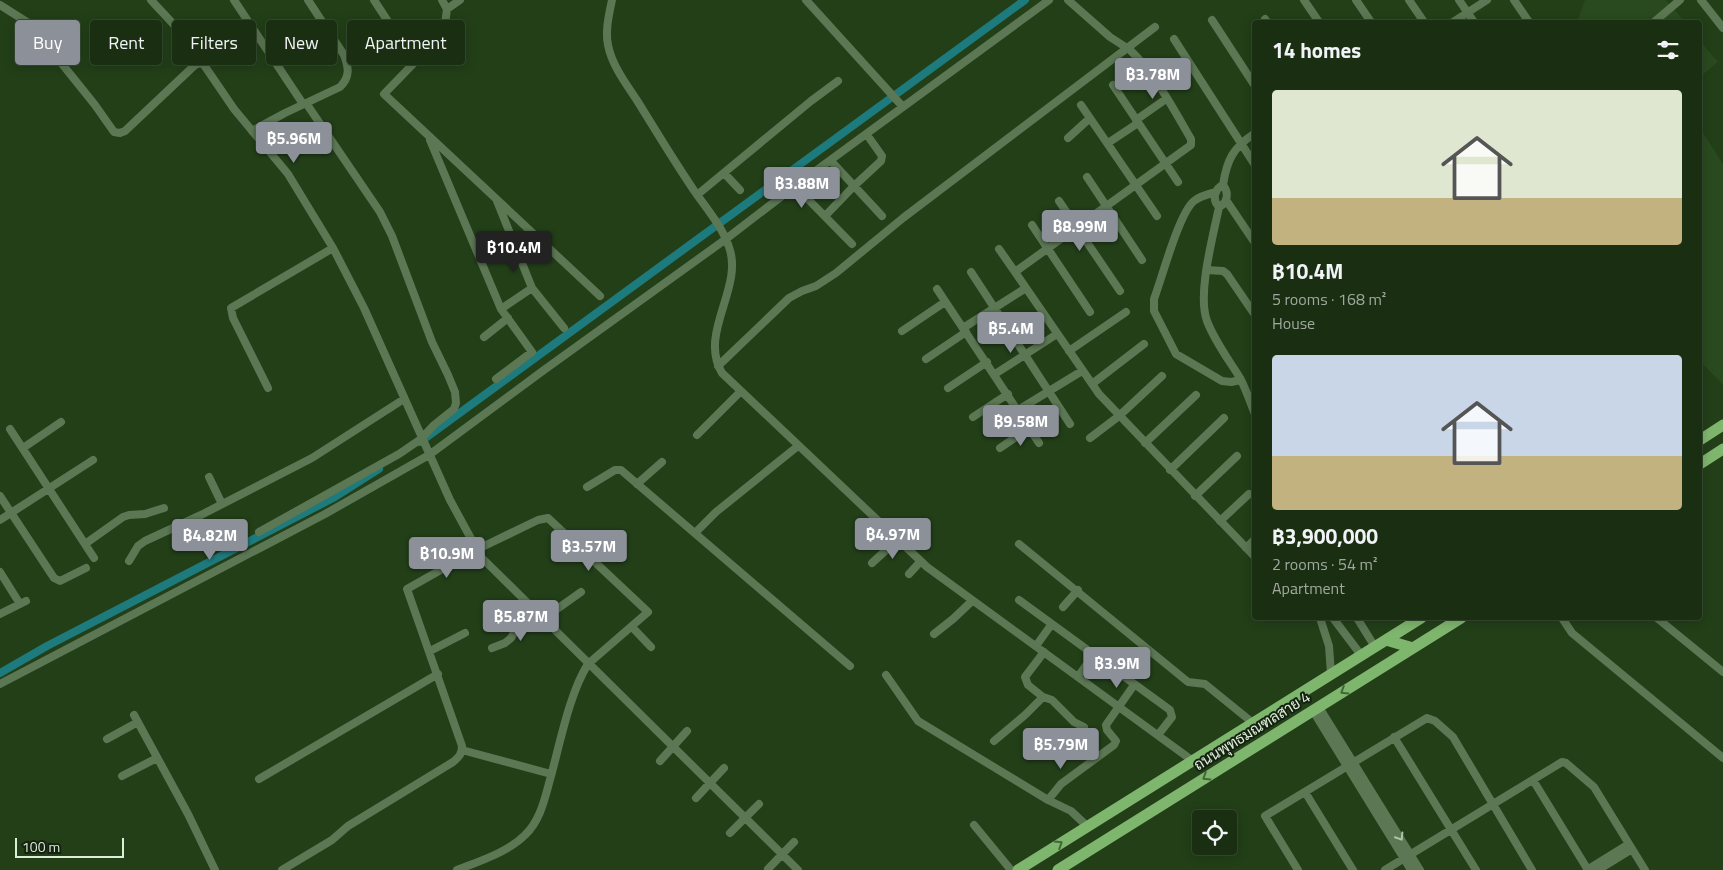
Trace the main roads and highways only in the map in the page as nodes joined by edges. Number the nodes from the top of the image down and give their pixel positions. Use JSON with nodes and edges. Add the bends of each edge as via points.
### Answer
{"nodes":[{"id":1,"x":1723,"y":425,"type":"edge"},
{"id":2,"x":1702,"y":439,"type":"edge"},
{"id":3,"x":1723,"y":449,"type":"edge"},
{"id":4,"x":1702,"y":463,"type":"edge"},
{"id":5,"x":1416,"y":620,"type":"edge"},
{"id":6,"x":1458,"y":620,"type":"edge"},
{"id":7,"x":1386,"y":640,"type":"junction"},
{"id":8,"x":1418,"y":645,"type":"junction"},
{"id":9,"x":1018,"y":870,"type":"edge"},
{"id":10,"x":1058,"y":870,"type":"edge"}],
"edges":[{"from":1,"to":2,"type":"main road"},
{"from":3,"to":4,"type":"main road"},
{"from":5,"to":7,"type":"main road","name":"ถนนพุทธมณฑลสาย 4"},
{"from":6,"to":8,"type":"main road","name":"ถนนพุทธมณฑลสาย 4"},
{"from":7,"to":8,"type":"main road"},
{"from":9,"to":7,"type":"main road","name":"ถนนพุทธมณฑลสาย 4","one_way":true},
{"from":8,"to":10,"type":"main road","name":"ถนนพุทธมณฑลสาย 4","one_way":true}]}
